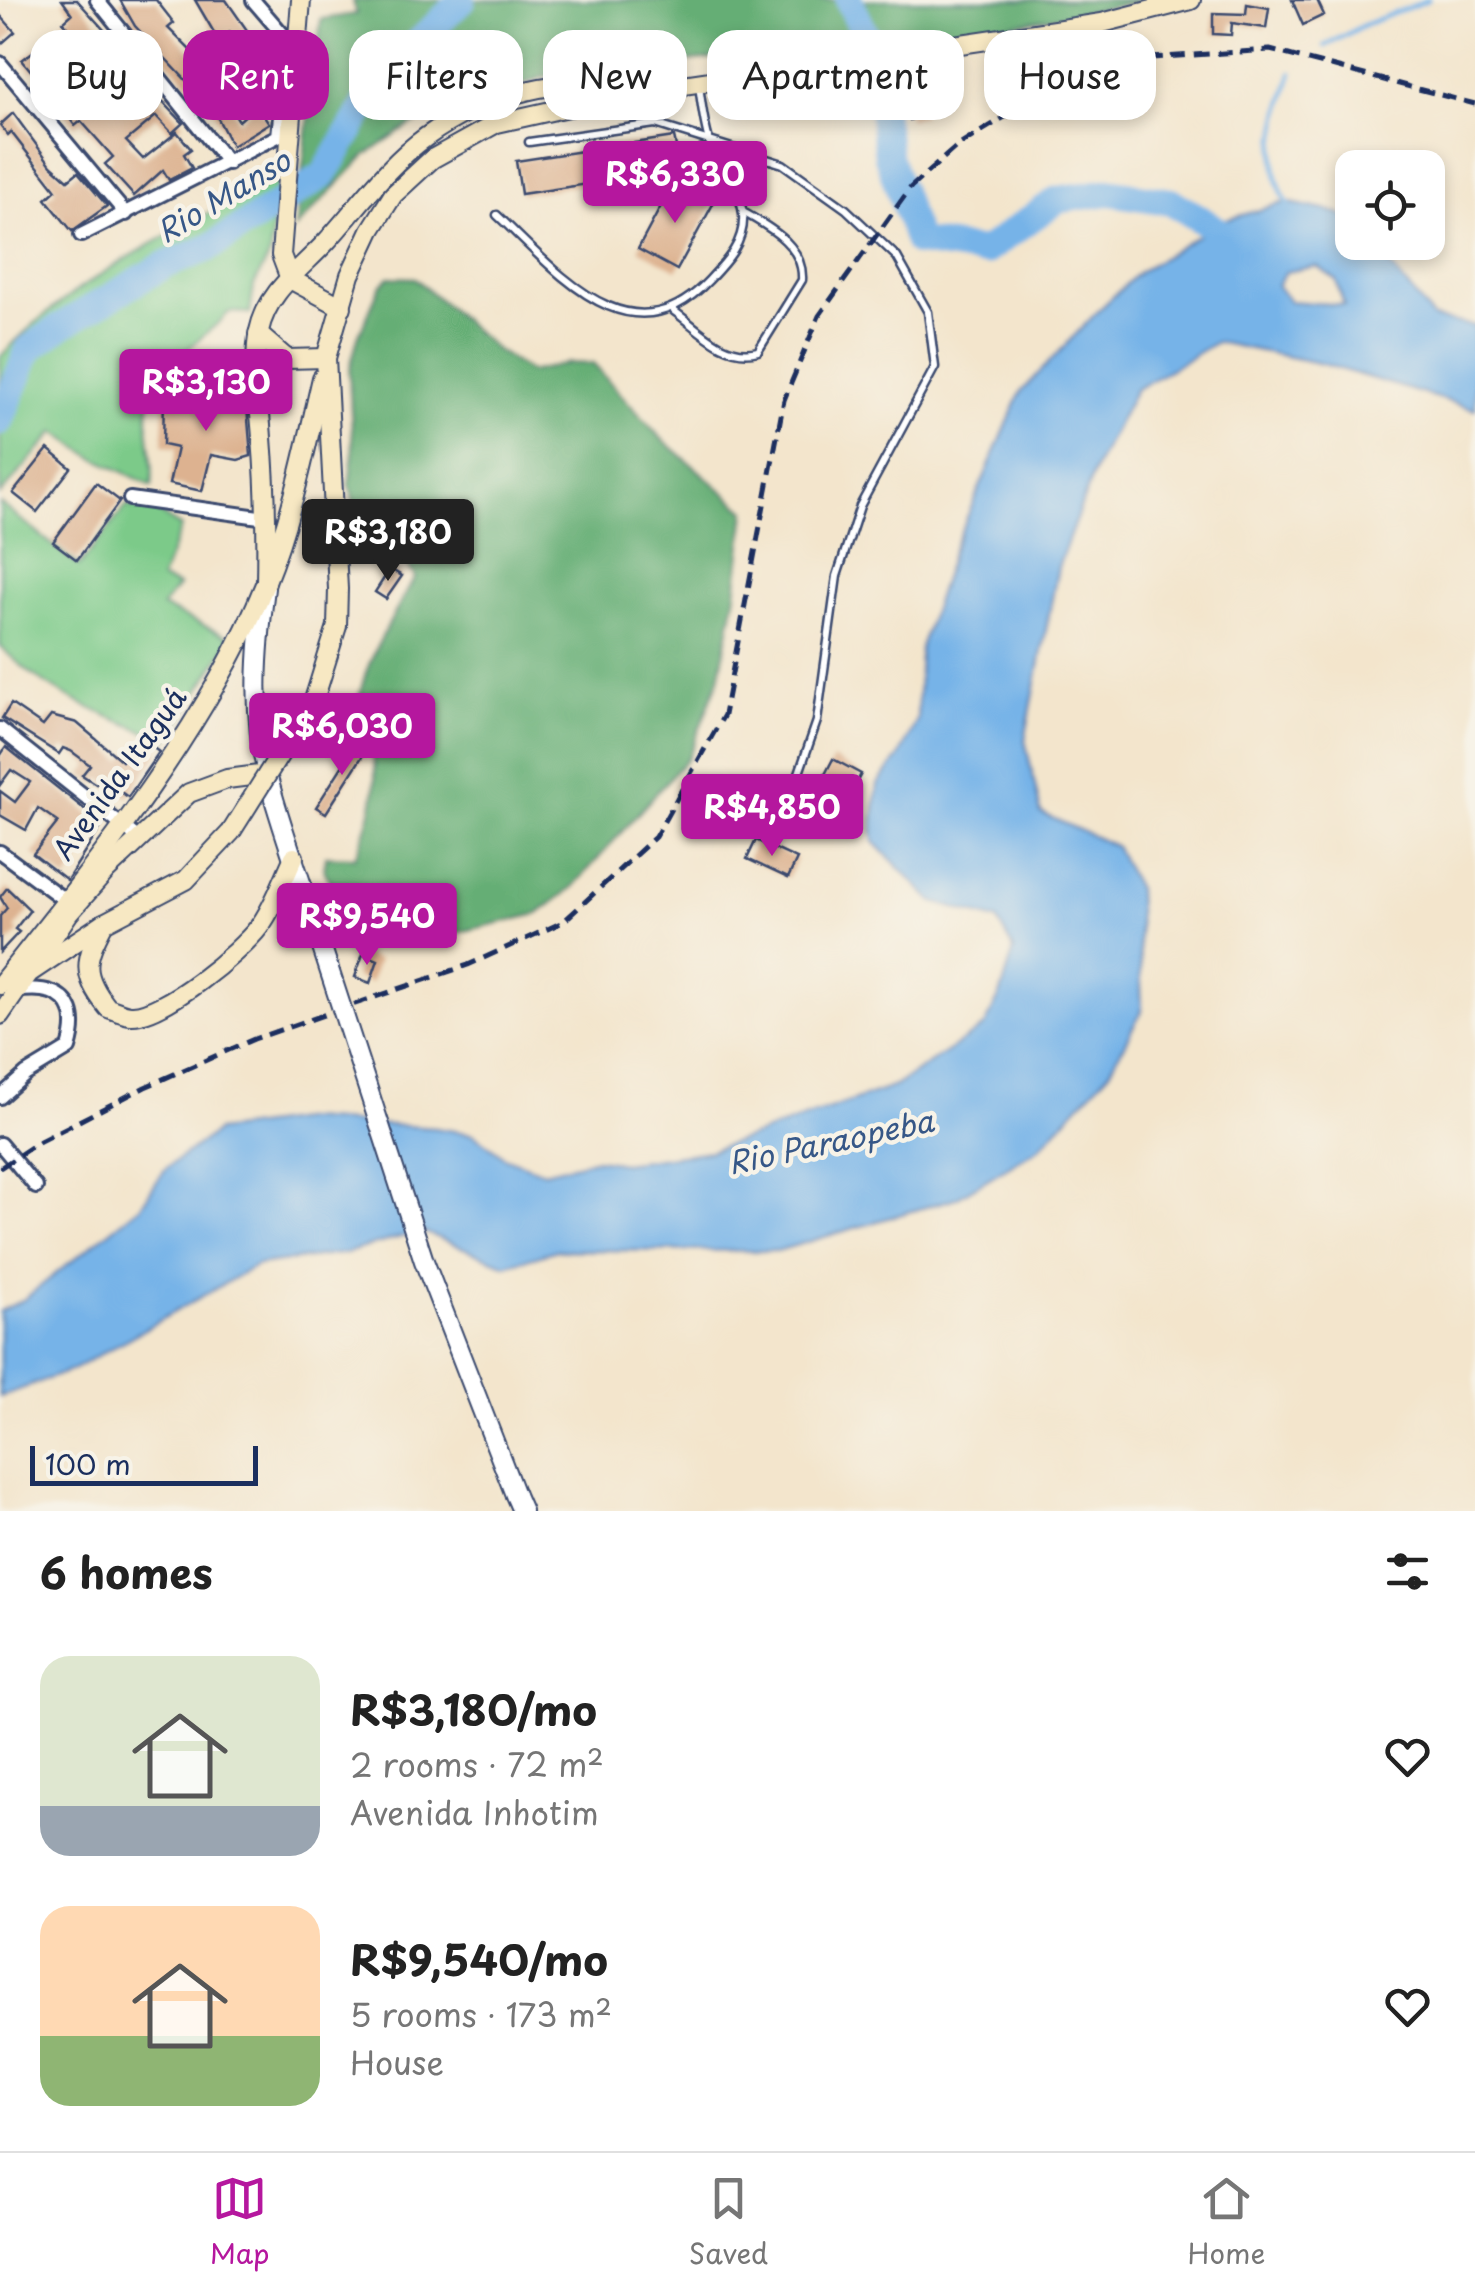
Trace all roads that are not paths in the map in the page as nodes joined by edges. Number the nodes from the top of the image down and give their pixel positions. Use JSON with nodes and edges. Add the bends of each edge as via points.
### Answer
{"nodes":[{"id":1,"x":97,"y":0,"type":"edge"},
{"id":2,"x":253,"y":0,"type":"edge"},
{"id":3,"x":301,"y":0,"type":"edge"},
{"id":4,"x":1191,"y":0,"type":"edge"},
{"id":5,"x":278,"y":30,"type":"edge"},
{"id":6,"x":299,"y":30,"type":"edge"},
{"id":7,"x":0,"y":63,"type":"edge"},
{"id":8,"x":698,"y":85,"type":"junction"},
{"id":9,"x":687,"y":86,"type":"edge"},
{"id":10,"x":543,"y":88,"type":"edge"},
{"id":11,"x":543,"y":113,"type":"edge"},
{"id":12,"x":280,"y":120,"type":"edge"},
{"id":13,"x":292,"y":120,"type":"edge"},
{"id":14,"x":529,"y":142,"type":"dead end"},
{"id":15,"x":710,"y":144,"type":"junction"},
{"id":16,"x":228,"y":163,"type":"junction"},
{"id":17,"x":743,"y":212,"type":"junction"},
{"id":18,"x":126,"y":214,"type":"junction"},
{"id":19,"x":496,"y":215,"type":"dead end"},
{"id":20,"x":81,"y":234,"type":"dead end"},
{"id":21,"x":290,"y":278,"type":"junction"},
{"id":22,"x":342,"y":307,"type":"junction"},
{"id":23,"x":674,"y":311,"type":"junction"},
{"id":24,"x":258,"y":334,"type":"junction"},
{"id":25,"x":326,"y":358,"type":"junction"},
{"id":26,"x":130,"y":499,"type":"dead end"},
{"id":27,"x":267,"y":518,"type":"junction"},
{"id":28,"x":266,"y":582,"type":"junction"},
{"id":29,"x":0,"y":729,"type":"edge"},
{"id":30,"x":161,"y":770,"type":"junction"},
{"id":31,"x":267,"y":774,"type":"junction"},
{"id":32,"x":189,"y":793,"type":"junction"},
{"id":33,"x":122,"y":822,"type":"junction"},
{"id":34,"x":778,"y":834,"type":"dead end"},
{"id":35,"x":140,"y":840,"type":"junction"},
{"id":36,"x":0,"y":852,"type":"edge"},
{"id":37,"x":294,"y":857,"type":"junction"},
{"id":38,"x":69,"y":903,"type":"junction"},
{"id":39,"x":104,"y":923,"type":"junction"},
{"id":40,"x":29,"y":973,"type":"junction"},
{"id":41,"x":8,"y":988,"type":"edge"},
{"id":42,"x":0,"y":1015,"type":"edge"},
{"id":43,"x":0,"y":1098,"type":"edge"},
{"id":44,"x":0,"y":1144,"type":"edge"},
{"id":45,"x":36,"y":1186,"type":"dead end"},
{"id":46,"x":518,"y":1503,"type":"edge"}],
"edges":[{"from":1,"to":16,"type":"street"},
{"from":2,"to":5,"type":"street"},
{"from":3,"to":6,"type":"main road"},
{"from":4,"to":8,"type":"main road","via":[[1102,23]]},
{"from":7,"to":18,"type":"street"},
{"from":8,"to":9,"type":"main road"},
{"from":8,"to":15,"type":"lane"},
{"from":10,"to":21,"type":"main road","via":[[426,137]]},
{"from":11,"to":22,"type":"main road","via":[[470,134],[393,194],[350,275]]},
{"from":12,"to":16,"type":"street","via":[[278,136]]},
{"from":13,"to":21,"type":"main road","via":[[280,255]]},
{"from":14,"to":15,"type":"lane","via":[[654,124]]},
{"from":15,"to":17,"type":"lane"},
{"from":15,"to":34,"type":"lane","via":[[783,164],[897,257],[928,312],[935,367],[860,506],[837,576],[817,721]]},
{"from":16,"to":18,"type":"street"},
{"from":17,"to":23,"type":"lane","via":[[742,238],[723,266]]},
{"from":17,"to":23,"type":"lane","via":[[792,247],[803,270],[758,351],[741,356],[722,347]]},
{"from":18,"to":20,"type":"street"},
{"from":19,"to":23,"type":"lane","via":[[590,301],[632,314]]},
{"from":21,"to":22,"type":"main road"},
{"from":21,"to":24,"type":"main road","via":[[267,303]]},
{"from":22,"to":25,"type":"main road"},
{"from":24,"to":25,"type":"main road","via":[[287,359]]},
{"from":24,"to":27,"type":"main road"},
{"from":25,"to":28,"type":"main road","name":"Avenida Itaguá","via":[[289,518]]},
{"from":25,"to":39,"type":"main road","bridge":true,"via":[[338,607],[314,700],[231,832],[186,880]]},
{"from":26,"to":27,"type":"street"},
{"from":27,"to":28,"type":"main road"},
{"from":28,"to":30,"type":"main road","name":"Avenida Itaguá","via":[[214,690]]},
{"from":28,"to":31,"type":"street","via":[[256,686]]},
{"from":29,"to":33,"type":"street"},
{"from":30,"to":32,"type":"main road"},
{"from":30,"to":33,"type":"main road","name":"Avenida Itaguá"},
{"from":31,"to":32,"type":"main road","via":[[227,778]]},
{"from":31,"to":37,"type":"street"},
{"from":32,"to":35,"type":"main road"},
{"from":33,"to":35,"type":"street"},
{"from":33,"to":38,"type":"main road","name":"Avenida Itaguá"},
{"from":35,"to":38,"type":"main road"},
{"from":36,"to":38,"type":"street"},
{"from":37,"to":39,"type":"main road","via":[[259,926],[242,944],[142,1013],[108,1008],[90,978],[87,955]]},
{"from":37,"to":46,"type":"street","bridge":true,"via":[[424,1261]]},
{"from":38,"to":40,"type":"main road"},
{"from":38,"to":41,"type":"main road","name":"Avenida Itaguá"},
{"from":39,"to":40,"type":"main road"},
{"from":40,"to":41,"type":"main road"},
{"from":41,"to":42,"type":"main road"},
{"from":41,"to":43,"type":"street","via":[[46,986],[58,992],[74,1030],[69,1048]]},
{"from":44,"to":45,"type":"street"}]}
